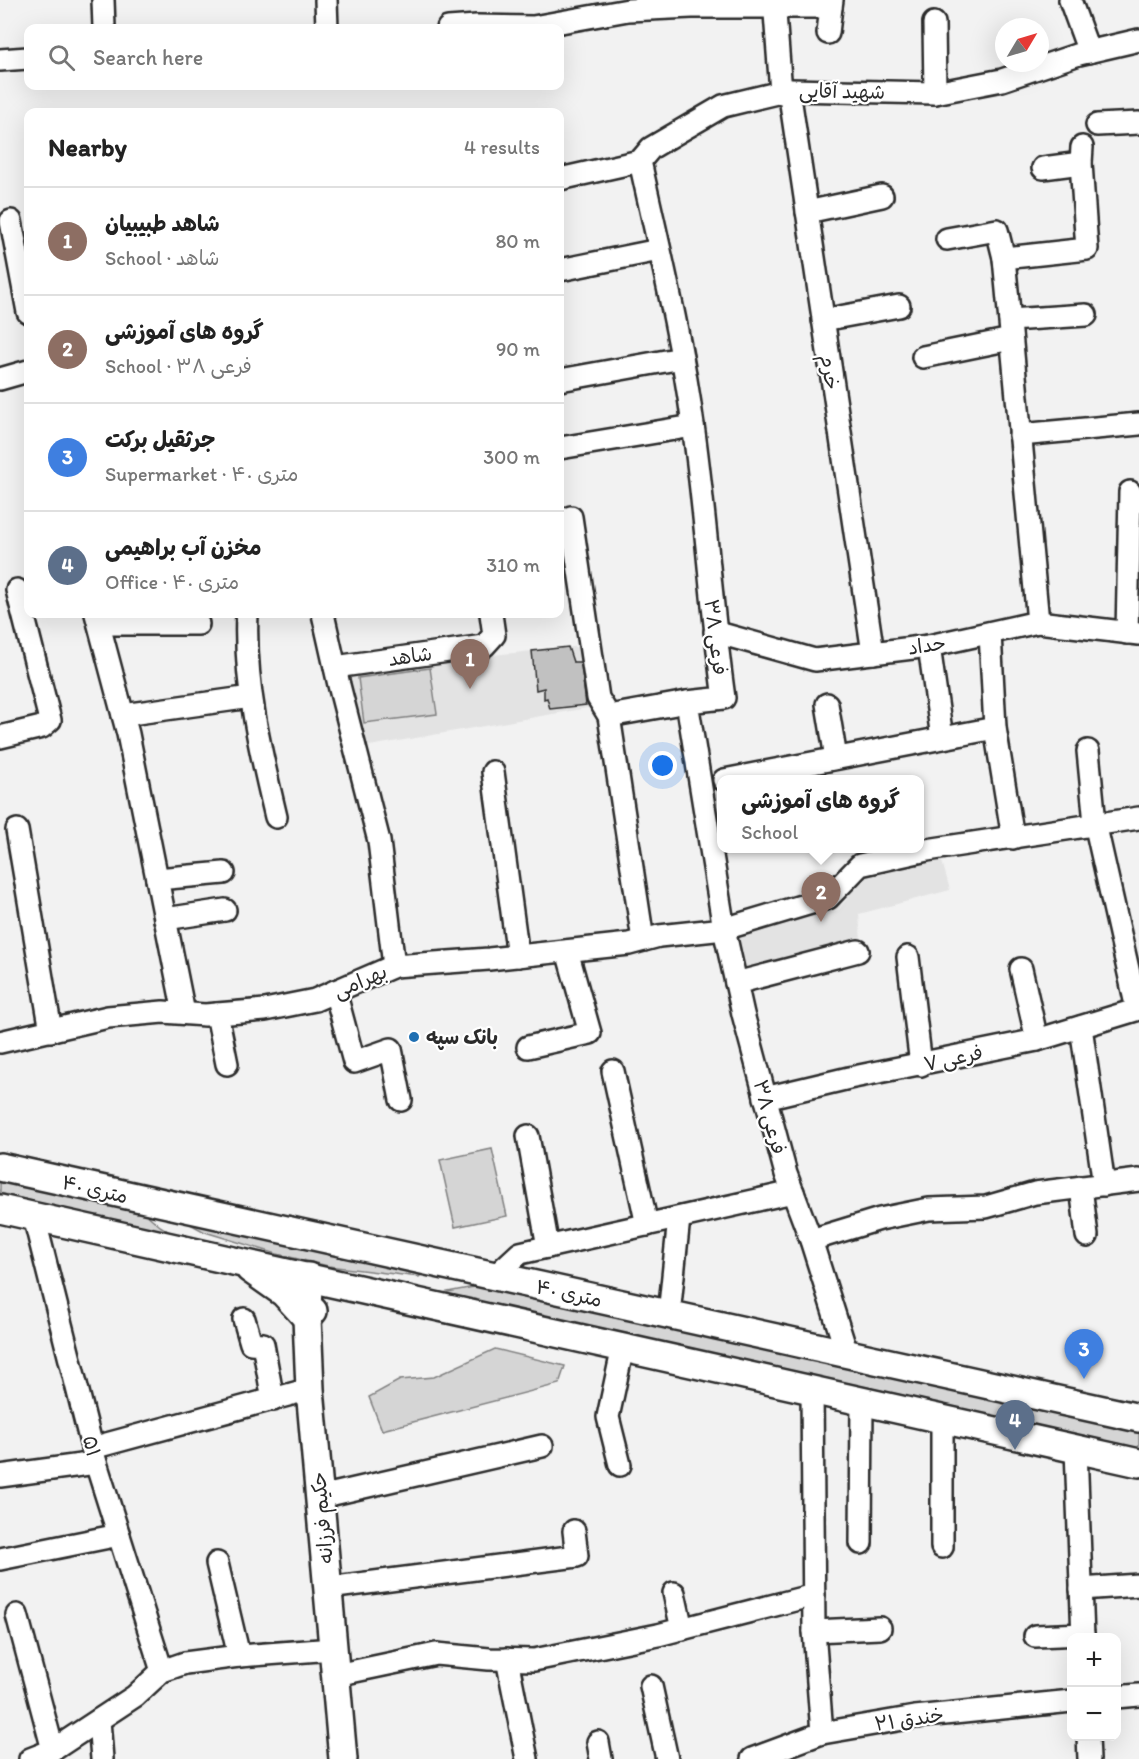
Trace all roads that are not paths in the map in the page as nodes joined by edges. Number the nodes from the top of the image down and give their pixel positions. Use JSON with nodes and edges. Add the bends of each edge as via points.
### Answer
{"nodes":[{"id":1,"x":103,"y":0,"type":"edge"},
{"id":2,"x":326,"y":0,"type":"edge"},
{"id":3,"x":1070,"y":0,"type":"edge"},
{"id":4,"x":692,"y":3,"type":"edge"},
{"id":5,"x":774,"y":3,"type":"edge"},
{"id":6,"x":831,"y":3,"type":"edge"},
{"id":7,"x":571,"y":10,"type":"edge"},
{"id":8,"x":934,"y":23,"type":"dead end"},
{"id":9,"x":104,"y":24,"type":"edge"},
{"id":10,"x":327,"y":24,"type":"edge"},
{"id":11,"x":540,"y":24,"type":"edge"},
{"id":12,"x":828,"y":33,"type":"dead end"},
{"id":13,"x":1139,"y":39,"type":"edge"},
{"id":14,"x":1089,"y":52,"type":"junction"},
{"id":15,"x":24,"y":58,"type":"edge"},
{"id":16,"x":0,"y":60,"type":"edge"},
{"id":17,"x":785,"y":91,"type":"junction"},
{"id":18,"x":935,"y":93,"type":"junction"},
{"id":19,"x":1139,"y":123,"type":"edge"},
{"id":20,"x":1097,"y":125,"type":"dead end"},
{"id":21,"x":640,"y":161,"type":"junction"},
{"id":22,"x":1043,"y":168,"type":"dead end"},
{"id":23,"x":564,"y":178,"type":"edge"},
{"id":24,"x":882,"y":196,"type":"dead end"},
{"id":25,"x":807,"y":212,"type":"junction"},
{"id":26,"x":11,"y":222,"type":"dead end"},
{"id":27,"x":947,"y":239,"type":"dead end"},
{"id":28,"x":659,"y":250,"type":"junction"},
{"id":29,"x":1004,"y":258,"type":"junction"},
{"id":30,"x":564,"y":269,"type":"edge"},
{"id":31,"x":24,"y":291,"type":"edge"},
{"id":32,"x":899,"y":306,"type":"dead end"},
{"id":33,"x":1086,"y":315,"type":"dead end"},
{"id":34,"x":823,"y":320,"type":"junction"},
{"id":35,"x":1011,"y":329,"type":"junction"},
{"id":36,"x":923,"y":357,"type":"dead end"},
{"id":37,"x":682,"y":358,"type":"junction"},
{"id":38,"x":24,"y":372,"type":"edge"},
{"id":39,"x":0,"y":379,"type":"edge"},
{"id":40,"x":564,"y":379,"type":"edge"},
{"id":41,"x":1139,"y":424,"type":"edge"},
{"id":42,"x":693,"y":426,"type":"junction"},
{"id":43,"x":1020,"y":435,"type":"junction"},
{"id":44,"x":564,"y":447,"type":"edge"},
{"id":45,"x":1130,"y":492,"type":"dead end"},
{"id":46,"x":572,"y":517,"type":"dead end"},
{"id":47,"x":17,"y":590,"type":"dead end"},
{"id":48,"x":24,"y":618,"type":"edge"},
{"id":49,"x":24,"y":618,"type":"edge"},
{"id":50,"x":247,"y":618,"type":"edge"},
{"id":51,"x":324,"y":618,"type":"edge"},
{"id":52,"x":492,"y":618,"type":"edge"},
{"id":53,"x":98,"y":619,"type":"edge"},
{"id":54,"x":151,"y":619,"type":"edge"},
{"id":55,"x":1038,"y":622,"type":"junction"},
{"id":56,"x":198,"y":624,"type":"dead end"},
{"id":57,"x":715,"y":633,"type":"junction"},
{"id":58,"x":990,"y":633,"type":"junction"},
{"id":59,"x":1133,"y":633,"type":"edge"},
{"id":60,"x":929,"y":646,"type":"junction"},
{"id":61,"x":873,"y":653,"type":"junction"},
{"id":62,"x":335,"y":667,"type":"junction"},
{"id":63,"x":251,"y":697,"type":"junction"},
{"id":64,"x":687,"y":702,"type":"junction"},
{"id":65,"x":827,"y":704,"type":"dead end"},
{"id":66,"x":123,"y":715,"type":"junction"},
{"id":67,"x":609,"y":716,"type":"junction"},
{"id":68,"x":995,"y":728,"type":"junction"},
{"id":69,"x":0,"y":736,"type":"edge"},
{"id":70,"x":942,"y":738,"type":"junction"},
{"id":71,"x":1088,"y":752,"type":"dead end"},
{"id":72,"x":836,"y":758,"type":"junction"},
{"id":73,"x":493,"y":772,"type":"dead end"},
{"id":74,"x":749,"y":775,"type":"edge"},
{"id":75,"x":717,"y":781,"type":"edge"},
{"id":76,"x":700,"y":784,"type":"junction"},
{"id":77,"x":276,"y":817,"type":"dead end"},
{"id":78,"x":1139,"y":818,"type":"edge"},
{"id":79,"x":1095,"y":823,"type":"junction"},
{"id":80,"x":17,"y":830,"type":"dead end"},
{"id":81,"x":1013,"y":838,"type":"junction"},
{"id":82,"x":924,"y":851,"type":"edge"},
{"id":83,"x":914,"y":853,"type":"edge"},
{"id":84,"x":224,"y":873,"type":"dead end"},
{"id":85,"x":157,"y":879,"type":"junction"},
{"id":86,"x":225,"y":910,"type":"dead end"},
{"id":87,"x":165,"y":919,"type":"junction"},
{"id":88,"x":724,"y":928,"type":"junction"},
{"id":89,"x":643,"y":940,"type":"junction"},
{"id":90,"x":567,"y":951,"type":"junction"},
{"id":91,"x":858,"y":951,"type":"dead end"},
{"id":92,"x":518,"y":956,"type":"junction"},
{"id":93,"x":908,"y":957,"type":"dead end"},
{"id":94,"x":394,"y":966,"type":"junction"},
{"id":95,"x":1021,"y":969,"type":"dead end"},
{"id":96,"x":736,"y":983,"type":"junction"},
{"id":97,"x":335,"y":991,"type":"junction"},
{"id":98,"x":1138,"y":1009,"type":"edge"},
{"id":99,"x":184,"y":1013,"type":"junction"},
{"id":100,"x":217,"y":1014,"type":"junction"},
{"id":101,"x":1081,"y":1027,"type":"junction"},
{"id":102,"x":51,"y":1030,"type":"junction"},
{"id":103,"x":1037,"y":1040,"type":"junction"},
{"id":104,"x":0,"y":1042,"type":"edge"},
{"id":105,"x":528,"y":1047,"type":"dead end"},
{"id":106,"x":227,"y":1064,"type":"dead end"},
{"id":107,"x":921,"y":1065,"type":"junction"},
{"id":108,"x":613,"y":1071,"type":"dead end"},
{"id":109,"x":765,"y":1098,"type":"junction"},
{"id":110,"x":401,"y":1100,"type":"dead end"},
{"id":111,"x":528,"y":1136,"type":"dead end"},
{"id":112,"x":0,"y":1167,"type":"edge"},
{"id":113,"x":1139,"y":1180,"type":"edge"},
{"id":114,"x":1104,"y":1185,"type":"junction"},
{"id":115,"x":1081,"y":1187,"type":"junction"},
{"id":116,"x":793,"y":1192,"type":"junction"},
{"id":117,"x":145,"y":1200,"type":"junction"},
{"id":118,"x":0,"y":1209,"type":"edge"},
{"id":119,"x":34,"y":1217,"type":"junction"},
{"id":120,"x":679,"y":1218,"type":"junction"},
{"id":121,"x":647,"y":1225,"type":"junction"},
{"id":122,"x":1087,"y":1236,"type":"dead end"},
{"id":123,"x":810,"y":1240,"type":"junction"},
{"id":124,"x":548,"y":1247,"type":"junction"},
{"id":125,"x":238,"y":1261,"type":"junction"},
{"id":126,"x":308,"y":1277,"type":"junction"},
{"id":127,"x":494,"y":1277,"type":"junction"},
{"id":128,"x":359,"y":1288,"type":"junction"},
{"id":129,"x":669,"y":1315,"type":"junction"},
{"id":130,"x":307,"y":1318,"type":"junction"},
{"id":131,"x":244,"y":1319,"type":"dead end"},
{"id":132,"x":622,"y":1347,"type":"junction"},
{"id":133,"x":847,"y":1354,"type":"junction"},
{"id":134,"x":310,"y":1389,"type":"junction"},
{"id":135,"x":812,"y":1390,"type":"junction"},
{"id":136,"x":273,"y":1400,"type":"junction"},
{"id":137,"x":862,"y":1401,"type":"junction"},
{"id":138,"x":1139,"y":1418,"type":"edge"},
{"id":139,"x":942,"y":1419,"type":"junction"},
{"id":140,"x":542,"y":1446,"type":"dead end"},
{"id":141,"x":1076,"y":1449,"type":"junction"},
{"id":142,"x":94,"y":1455,"type":"junction"},
{"id":143,"x":1139,"y":1463,"type":"edge"},
{"id":144,"x":620,"y":1466,"type":"dead end"},
{"id":145,"x":0,"y":1476,"type":"edge"},
{"id":146,"x":320,"y":1497,"type":"junction"},
{"id":147,"x":574,"y":1531,"type":"dead end"},
{"id":148,"x":119,"y":1535,"type":"junction"},
{"id":149,"x":861,"y":1543,"type":"dead end"},
{"id":150,"x":942,"y":1547,"type":"dead end"},
{"id":151,"x":0,"y":1558,"type":"edge"},
{"id":152,"x":218,"y":1563,"type":"dead end"},
{"id":153,"x":1139,"y":1585,"type":"edge"},
{"id":154,"x":328,"y":1588,"type":"junction"},
{"id":155,"x":1081,"y":1589,"type":"junction"},
{"id":156,"x":674,"y":1593,"type":"dead end"},
{"id":157,"x":814,"y":1595,"type":"junction"},
{"id":158,"x":17,"y":1615,"type":"dead end"},
{"id":159,"x":880,"y":1628,"type":"dead end"},
{"id":160,"x":682,"y":1629,"type":"junction"},
{"id":161,"x":814,"y":1631,"type":"junction"},
{"id":162,"x":1083,"y":1633,"type":"edge"},
{"id":163,"x":1035,"y":1636,"type":"dead end"},
{"id":164,"x":1067,"y":1636,"type":"edge"},
{"id":165,"x":239,"y":1656,"type":"junction"},
{"id":166,"x":507,"y":1659,"type":"junction"},
{"id":167,"x":335,"y":1662,"type":"junction"},
{"id":168,"x":162,"y":1671,"type":"junction"},
{"id":169,"x":651,"y":1686,"type":"dead end"},
{"id":170,"x":1139,"y":1695,"type":"edge"},
{"id":171,"x":1121,"y":1697,"type":"edge"},
{"id":172,"x":1067,"y":1701,"type":"edge"},
{"id":173,"x":99,"y":1720,"type":"junction"},
{"id":174,"x":822,"y":1733,"type":"junction"},
{"id":175,"x":1088,"y":1741,"type":"edge"},
{"id":176,"x":53,"y":1750,"type":"junction"},
{"id":177,"x":30,"y":1759,"type":"edge"},
{"id":178,"x":102,"y":1759,"type":"edge"},
{"id":179,"x":343,"y":1759,"type":"edge"},
{"id":180,"x":527,"y":1759,"type":"edge"},
{"id":181,"x":667,"y":1759,"type":"edge"},
{"id":182,"x":752,"y":1759,"type":"edge"},
{"id":183,"x":1089,"y":1759,"type":"edge"}],
"edges":[{"from":1,"to":9,"type":"street"},
{"from":2,"to":10,"type":"street"},
{"from":3,"to":14,"type":"street"},
{"from":4,"to":5,"type":"street"},
{"from":4,"to":7,"type":"street","via":[[628,10]]},
{"from":5,"to":6,"type":"street"},
{"from":5,"to":17,"type":"street","name":"خرم"},
{"from":6,"to":12,"type":"street"},
{"from":7,"to":11,"type":"street"},
{"from":8,"to":18,"type":"street"},
{"from":13,"to":14,"type":"street","name":"شهید آقایی"},
{"from":14,"to":18,"type":"street","name":"شهید آقایی","via":[[1002,80]]},
{"from":15,"to":16,"type":"street"},
{"from":17,"to":18,"type":"street","name":"شهید آقایی"},
{"from":17,"to":21,"type":"street","name":"شهید آقایی","via":[[723,106],[651,148]]},
{"from":17,"to":25,"type":"street","name":"خرم"},
{"from":19,"to":20,"type":"street"},
{"from":21,"to":23,"type":"street","name":"شهید آقایی"},
{"from":21,"to":28,"type":"street","name":"فرعی ۳۸"},
{"from":22,"to":29,"type":"street","via":[[1081,155],[1087,249]]},
{"from":24,"to":25,"type":"street"},
{"from":25,"to":34,"type":"street","name":"خرم"},
{"from":26,"to":31,"type":"street"},
{"from":27,"to":29,"type":"street","via":[[997,230]]},
{"from":28,"to":30,"type":"street"},
{"from":28,"to":37,"type":"street","name":"فرعی ۳۸"},
{"from":29,"to":35,"type":"street"},
{"from":32,"to":34,"type":"street"},
{"from":33,"to":35,"type":"street"},
{"from":34,"to":61,"type":"street","name":"خرم"},
{"from":35,"to":36,"type":"street"},
{"from":35,"to":43,"type":"street"},
{"from":37,"to":40,"type":"street"},
{"from":37,"to":42,"type":"street","name":"فرعی ۳۸"},
{"from":38,"to":39,"type":"street"},
{"from":41,"to":43,"type":"street"},
{"from":42,"to":44,"type":"street"},
{"from":42,"to":57,"type":"street","name":"فرعی ۳۸"},
{"from":43,"to":55,"type":"street"},
{"from":45,"to":59,"type":"street"},
{"from":46,"to":67,"type":"street","via":[[598,698]]},
{"from":47,"to":48,"type":"street"},
{"from":49,"to":69,"type":"street","via":[[50,720],[42,727]]},
{"from":50,"to":63,"type":"street"},
{"from":51,"to":62,"type":"street"},
{"from":52,"to":62,"type":"street","name":"شاهد","via":[[494,635],[484,646]]},
{"from":53,"to":54,"type":"street"},
{"from":53,"to":66,"type":"street"},
{"from":54,"to":56,"type":"street"},
{"from":55,"to":58,"type":"street","name":"حداد"},
{"from":55,"to":59,"type":"street","name":"حداد"},
{"from":57,"to":61,"type":"street","name":"حداد","via":[[815,660]]},
{"from":57,"to":64,"type":"street","name":"فرعی ۳۸","via":[[724,698]]},
{"from":58,"to":60,"type":"street","name":"حداد"},
{"from":58,"to":68,"type":"street"},
{"from":60,"to":61,"type":"street","name":"حداد"},
{"from":60,"to":70,"type":"street"},
{"from":62,"to":94,"type":"street","via":[[379,841]]},
{"from":63,"to":66,"type":"street"},
{"from":63,"to":77,"type":"street"},
{"from":64,"to":67,"type":"street"},
{"from":64,"to":76,"type":"street","name":"فرعی ۳۸"},
{"from":65,"to":72,"type":"street"},
{"from":66,"to":85,"type":"street"},
{"from":67,"to":89,"type":"street"},
{"from":68,"to":70,"type":"street"},
{"from":68,"to":81,"type":"street"},
{"from":70,"to":72,"type":"street"},
{"from":71,"to":79,"type":"street"},
{"from":72,"to":74,"type":"street"},
{"from":73,"to":92,"type":"street"},
{"from":75,"to":76,"type":"street"},
{"from":76,"to":88,"type":"street","name":"فرعی ۳۸"},
{"from":78,"to":79,"type":"street","name":"بهرامی"},
{"from":79,"to":81,"type":"street","name":"بهرامی"},
{"from":79,"to":98,"type":"street"},
{"from":80,"to":102,"type":"street"},
{"from":81,"to":82,"type":"street","name":"بهرامی"},
{"from":83,"to":88,"type":"street","name":"بهرامی","via":[[860,865],[828,898]]},
{"from":84,"to":85,"type":"street"},
{"from":85,"to":87,"type":"street"},
{"from":86,"to":87,"type":"street"},
{"from":87,"to":99,"type":"street"},
{"from":88,"to":89,"type":"street","name":"بهرامی"},
{"from":88,"to":96,"type":"street","name":"فرعی ۳۸"},
{"from":89,"to":90,"type":"street","name":"بهرامی"},
{"from":90,"to":92,"type":"street","name":"بهرامی"},
{"from":90,"to":105,"type":"street","via":[[590,1033]]},
{"from":91,"to":96,"type":"street"},
{"from":92,"to":94,"type":"street","name":"بهرامی"},
{"from":93,"to":107,"type":"street"},
{"from":94,"to":97,"type":"street","name":"بهرامی"},
{"from":95,"to":103,"type":"street"},
{"from":96,"to":109,"type":"street","name":"فرعی ۳۸"},
{"from":97,"to":100,"type":"street","name":"بهرامی","via":[[315,1000],[265,1010]]},
{"from":97,"to":110,"type":"street","via":[[354,1062],[391,1049]]},
{"from":98,"to":101,"type":"street","name":"فرعی ۷"},
{"from":99,"to":100,"type":"street","name":"بهرامی"},
{"from":99,"to":102,"type":"street","name":"بهرامی","via":[[108,1017]]},
{"from":100,"to":106,"type":"street"},
{"from":101,"to":103,"type":"street","name":"فرعی ۷"},
{"from":101,"to":114,"type":"street"},
{"from":102,"to":104,"type":"street","name":"بهرامی"},
{"from":103,"to":107,"type":"street","name":"فرعی ۷"},
{"from":107,"to":109,"type":"street","name":"فرعی ۷"},
{"from":108,"to":121,"type":"street"},
{"from":109,"to":116,"type":"street","name":"فرعی ۳۸"},
{"from":111,"to":124,"type":"street"},
{"from":112,"to":117,"type":"main road","name":"۴۰ متری"},
{"from":113,"to":114,"type":"street"},
{"from":114,"to":115,"type":"street"},
{"from":115,"to":122,"type":"street"},
{"from":115,"to":123,"type":"street","via":[[1035,1193],[986,1207],[929,1209]]},
{"from":116,"to":120,"type":"street"},
{"from":116,"to":123,"type":"street","name":"فرعی ۳۸"},
{"from":117,"to":126,"type":"main road","via":[[189,1232],[240,1251],[297,1264]]},
{"from":117,"to":127,"type":"main road","name":"۴۰ متری"},
{"from":118,"to":119,"type":"main road","name":"۴۰ متری"},
{"from":119,"to":125,"type":"main road","name":"۴۰ متری"},
{"from":119,"to":142,"type":"street","name":"۵۱"},
{"from":120,"to":121,"type":"street"},
{"from":120,"to":129,"type":"street"},
{"from":121,"to":124,"type":"street"},
{"from":123,"to":133,"type":"street","name":"فرعی ۳۸"},
{"from":124,"to":127,"type":"street","via":[[520,1253]]},
{"from":125,"to":126,"type":"main road","name":"۴۰ متری"},
{"from":125,"to":130,"type":"main road","via":[[284,1293]]},
{"from":126,"to":127,"type":"main road","via":[[329,1270],[420,1286]]},
{"from":126,"to":128,"type":"main road","name":"۴۰ متری"},
{"from":126,"to":130,"type":"main road","name":"حکیم فرزانه"},
{"from":127,"to":129,"type":"main road","name":"۴۰ متری"},
{"from":128,"to":130,"type":"main road","via":[[322,1301]]},
{"from":128,"to":132,"type":"main road","name":"۴۰ متری"},
{"from":129,"to":133,"type":"main road","name":"۴۰ متری"},
{"from":130,"to":134,"type":"main road","name":"حکیم فرزانه"},
{"from":131,"to":136,"type":"street","via":[[251,1343],[263,1344]]},
{"from":132,"to":135,"type":"main road","name":"۴۰ متری"},
{"from":132,"to":144,"type":"street","via":[[608,1417]]},
{"from":133,"to":138,"type":"main road","name":"۴۰ متری"},
{"from":134,"to":136,"type":"street"},
{"from":134,"to":146,"type":"main road","name":"حکیم فرزانه"},
{"from":135,"to":137,"type":"main road","name":"۴۰ متری"},
{"from":135,"to":157,"type":"street"},
{"from":136,"to":142,"type":"street"},
{"from":137,"to":139,"type":"main road","name":"۴۰ متری"},
{"from":137,"to":149,"type":"street"},
{"from":139,"to":141,"type":"main road","name":"۴۰ متری"},
{"from":139,"to":150,"type":"street"},
{"from":140,"to":146,"type":"street"},
{"from":141,"to":143,"type":"main road","name":"۴۰ متری"},
{"from":141,"to":155,"type":"street"},
{"from":142,"to":145,"type":"street"},
{"from":142,"to":148,"type":"street","name":"۵۱"},
{"from":146,"to":154,"type":"main road","name":"حکیم فرزانه"},
{"from":147,"to":154,"type":"street","via":[[577,1556]]},
{"from":148,"to":151,"type":"street"},
{"from":148,"to":168,"type":"street","name":"۵۱"},
{"from":152,"to":165,"type":"street"},
{"from":153,"to":155,"type":"street"},
{"from":154,"to":167,"type":"main road","name":"حکیم فرزانه"},
{"from":155,"to":162,"type":"street"},
{"from":156,"to":160,"type":"street"},
{"from":157,"to":160,"type":"street"},
{"from":157,"to":161,"type":"street"},
{"from":158,"to":176,"type":"street"},
{"from":159,"to":161,"type":"street"},
{"from":160,"to":166,"type":"street","via":[[534,1660]]},
{"from":161,"to":174,"type":"street"},
{"from":163,"to":164,"type":"street"},
{"from":165,"to":167,"type":"street"},
{"from":165,"to":168,"type":"street","via":[[185,1663]]},
{"from":166,"to":167,"type":"street","via":[[435,1654]]},
{"from":166,"to":180,"type":"street"},
{"from":167,"to":179,"type":"main road","name":"حکیم فرزانه"},
{"from":168,"to":173,"type":"street","via":[[135,1696]]},
{"from":169,"to":181,"type":"street"},
{"from":170,"to":171,"type":"street"},
{"from":172,"to":174,"type":"street","name":"۲۱ خندق","via":[[915,1717]]},
{"from":173,"to":176,"type":"street"},
{"from":173,"to":178,"type":"street"},
{"from":174,"to":182,"type":"street","name":"۲۱ خندق"},
{"from":175,"to":183,"type":"street"},
{"from":176,"to":177,"type":"street"}]}
